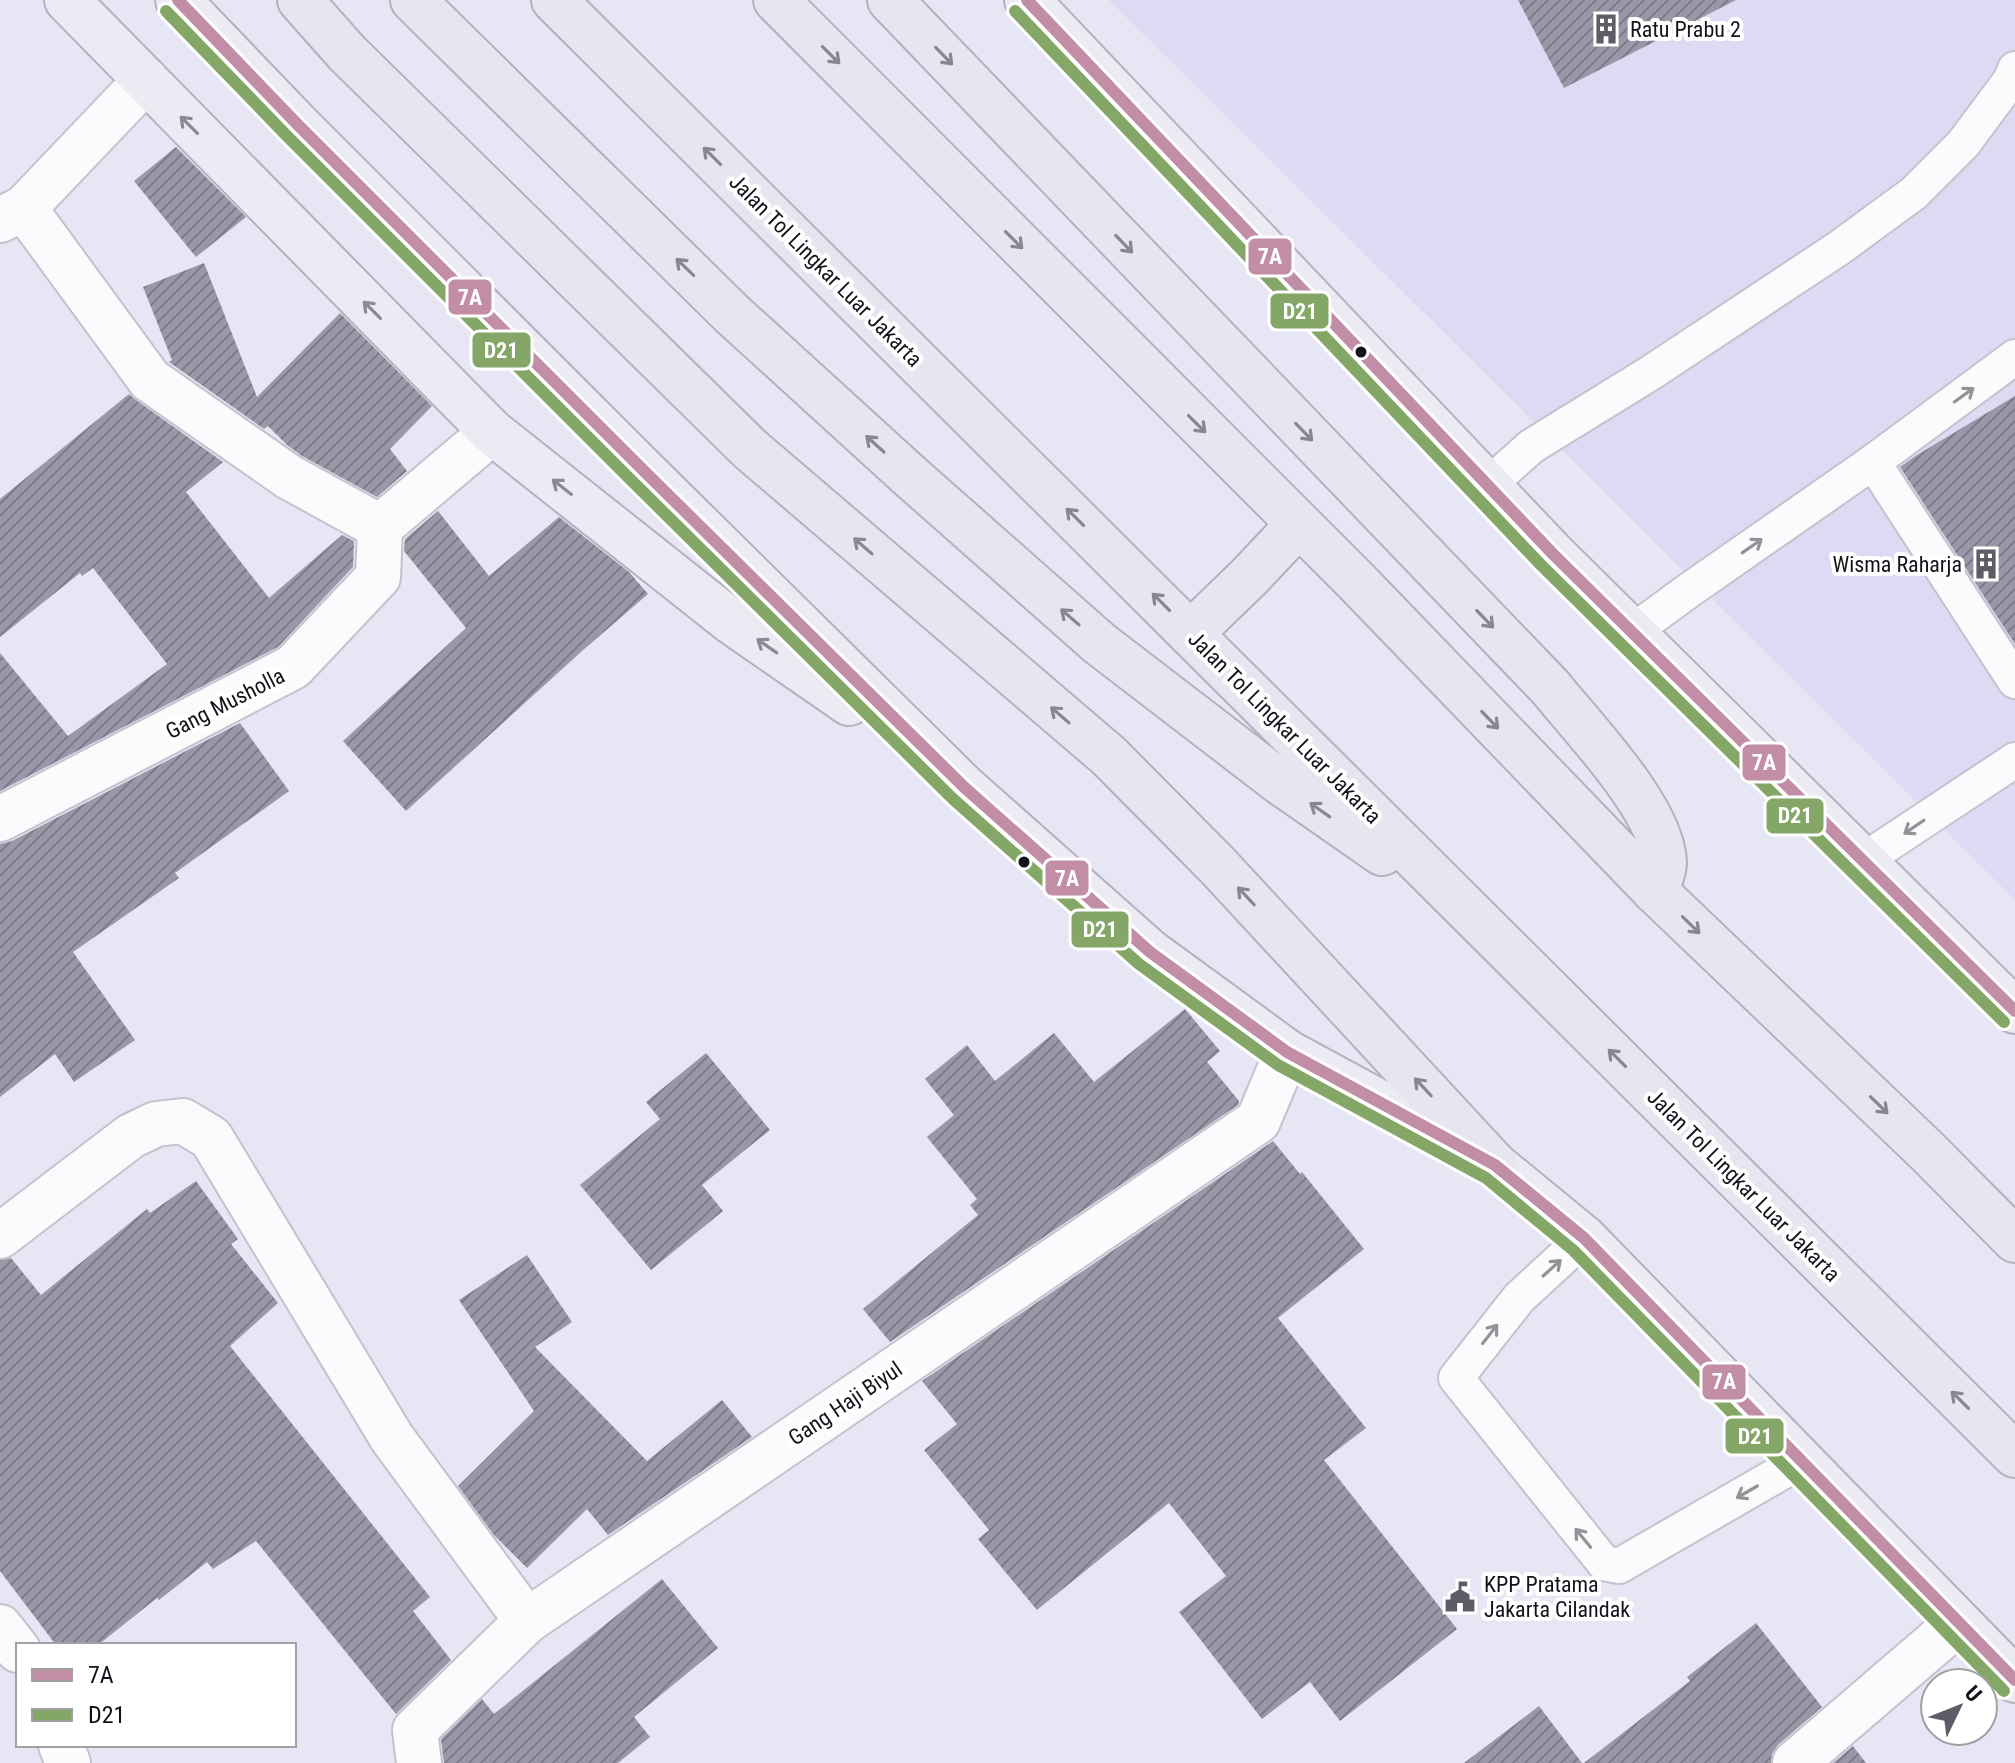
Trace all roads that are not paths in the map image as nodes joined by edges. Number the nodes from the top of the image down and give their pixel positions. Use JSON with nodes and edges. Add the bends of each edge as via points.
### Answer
{"nodes":[{"id":1,"x":67,"y":0,"type":"edge"},
{"id":2,"x":178,"y":0,"type":"edge"},
{"id":3,"x":300,"y":0,"type":"edge"},
{"id":4,"x":413,"y":0,"type":"edge"},
{"id":5,"x":554,"y":0,"type":"edge"},
{"id":6,"x":776,"y":0,"type":"edge"},
{"id":7,"x":890,"y":0,"type":"edge"},
{"id":8,"x":1027,"y":0,"type":"edge"},
{"id":9,"x":2015,"y":69,"type":"edge"},
{"id":10,"x":146,"y":80,"type":"junction"},
{"id":11,"x":12,"y":214,"type":"edge"},
{"id":12,"x":2015,"y":357,"type":"edge"},
{"id":13,"x":492,"y":432,"type":"junction"},
{"id":14,"x":1873,"y":462,"type":"junction"},
{"id":15,"x":1487,"y":486,"type":"junction"},
{"id":16,"x":1298,"y":525,"type":"junction"},
{"id":17,"x":380,"y":527,"type":"junction"},
{"id":18,"x":1632,"y":632,"type":"junction"},
{"id":19,"x":1191,"y":633,"type":"junction"},
{"id":20,"x":2015,"y":681,"type":"edge"},
{"id":21,"x":2015,"y":760,"type":"edge"},
{"id":22,"x":947,"y":770,"type":"junction"},
{"id":23,"x":0,"y":819,"type":"edge"},
{"id":24,"x":1864,"y":860,"type":"junction"},
{"id":25,"x":1655,"y":891,"type":"junction"},
{"id":26,"x":1476,"y":918,"type":"junction"},
{"id":27,"x":2015,"y":1011,"type":"edge"},
{"id":28,"x":1287,"y":1052,"type":"junction"},
{"id":29,"x":1495,"y":1165,"type":"junction"},
{"id":30,"x":0,"y":1236,"type":"edge"},
{"id":31,"x":1584,"y":1238,"type":"junction"},
{"id":32,"x":2015,"y":1240,"type":"edge"},
{"id":33,"x":2015,"y":1455,"type":"edge"},
{"id":34,"x":1801,"y":1461,"type":"junction"},
{"id":35,"x":527,"y":1621,"type":"junction"},
{"id":36,"x":1958,"y":1623,"type":"junction"},
{"id":37,"x":0,"y":1627,"type":"edge"},
{"id":38,"x":16,"y":1647,"type":"edge"},
{"id":39,"x":16,"y":1661,"type":"edge"},
{"id":40,"x":0,"y":1675,"type":"edge"},
{"id":41,"x":2015,"y":1680,"type":"edge"},
{"id":42,"x":1804,"y":1760,"type":"edge"},
{"id":43,"x":419,"y":1763,"type":"edge"}],
"edges":[{"from":1,"to":10,"type":"highway"},
{"from":2,"to":22,"type":"highway"},
{"from":29,"to":3,"type":"highway","one_way":true,"via":[[1109,756],[750,449],[347,53]]},
{"from":26,"to":4,"type":"highway","one_way":true,"via":[[1280,782],[1099,643],[732,314]]},
{"from":19,"to":5,"type":"highway","name":"Jalan Tol Lingkar Luar Jakarta","one_way":true},
{"from":6,"to":16,"type":"highway","one_way":true},
{"from":7,"to":25,"type":"highway","one_way":true,"via":[[1550,687],[1627,781],[1653,822],[1664,865]]},
{"from":8,"to":15,"type":"highway"},
{"from":9,"to":15,"type":"lane","via":[[1963,144],[1914,193],[1652,372],[1532,446]]},
{"from":10,"to":11,"type":"street"},
{"from":13,"to":10,"type":"highway","one_way":true},
{"from":11,"to":17,"type":"street","via":[[150,380],[289,477]]},
{"from":14,"to":12,"type":"lane","one_way":true},
{"from":13,"to":17,"type":"street"},
{"from":22,"to":13,"type":"highway","one_way":true,"via":[[732,622]]},
{"from":18,"to":14,"type":"lane","one_way":true},
{"from":14,"to":20,"type":"lane"},
{"from":15,"to":18,"type":"highway"},
{"from":16,"to":19,"type":"highway"},
{"from":16,"to":25,"type":"highway","one_way":true},
{"from":17,"to":23,"type":"street","name":"Gang Musholla","via":[[378,577],[293,667]]},
{"from":18,"to":24,"type":"highway"},
{"from":19,"to":26,"type":"highway","name":"Jalan Tol Lingkar Luar Jakarta"},
{"from":21,"to":24,"type":"lane","one_way":true},
{"from":22,"to":28,"type":"highway","via":[[1150,952]]},
{"from":24,"to":27,"type":"highway"},
{"from":25,"to":32,"type":"highway","one_way":true},
{"from":33,"to":26,"type":"highway","name":"Jalan Tol Lingkar Luar Jakarta","one_way":true},
{"from":28,"to":29,"type":"highway"},
{"from":28,"to":35,"type":"street","name":"Gang Haji Biyul","via":[[1258,1121]]},
{"from":29,"to":31,"type":"highway"},
{"from":30,"to":35,"type":"street","via":[[131,1136],[156,1124],[183,1121],[211,1138],[392,1438]]},
{"from":31,"to":34,"type":"highway"},
{"from":34,"to":31,"type":"lane","one_way":true,"via":[[1619,1566],[1604,1563],[1456,1378],[1519,1298]]},
{"from":34,"to":36,"type":"highway"},
{"from":35,"to":43,"type":"street","name":"Gang Haji Biyul","via":[[415,1730]]},
{"from":36,"to":41,"type":"highway"},
{"from":36,"to":42,"type":"street"},
{"from":37,"to":38,"type":"street"},
{"from":39,"to":40,"type":"street"}]}
